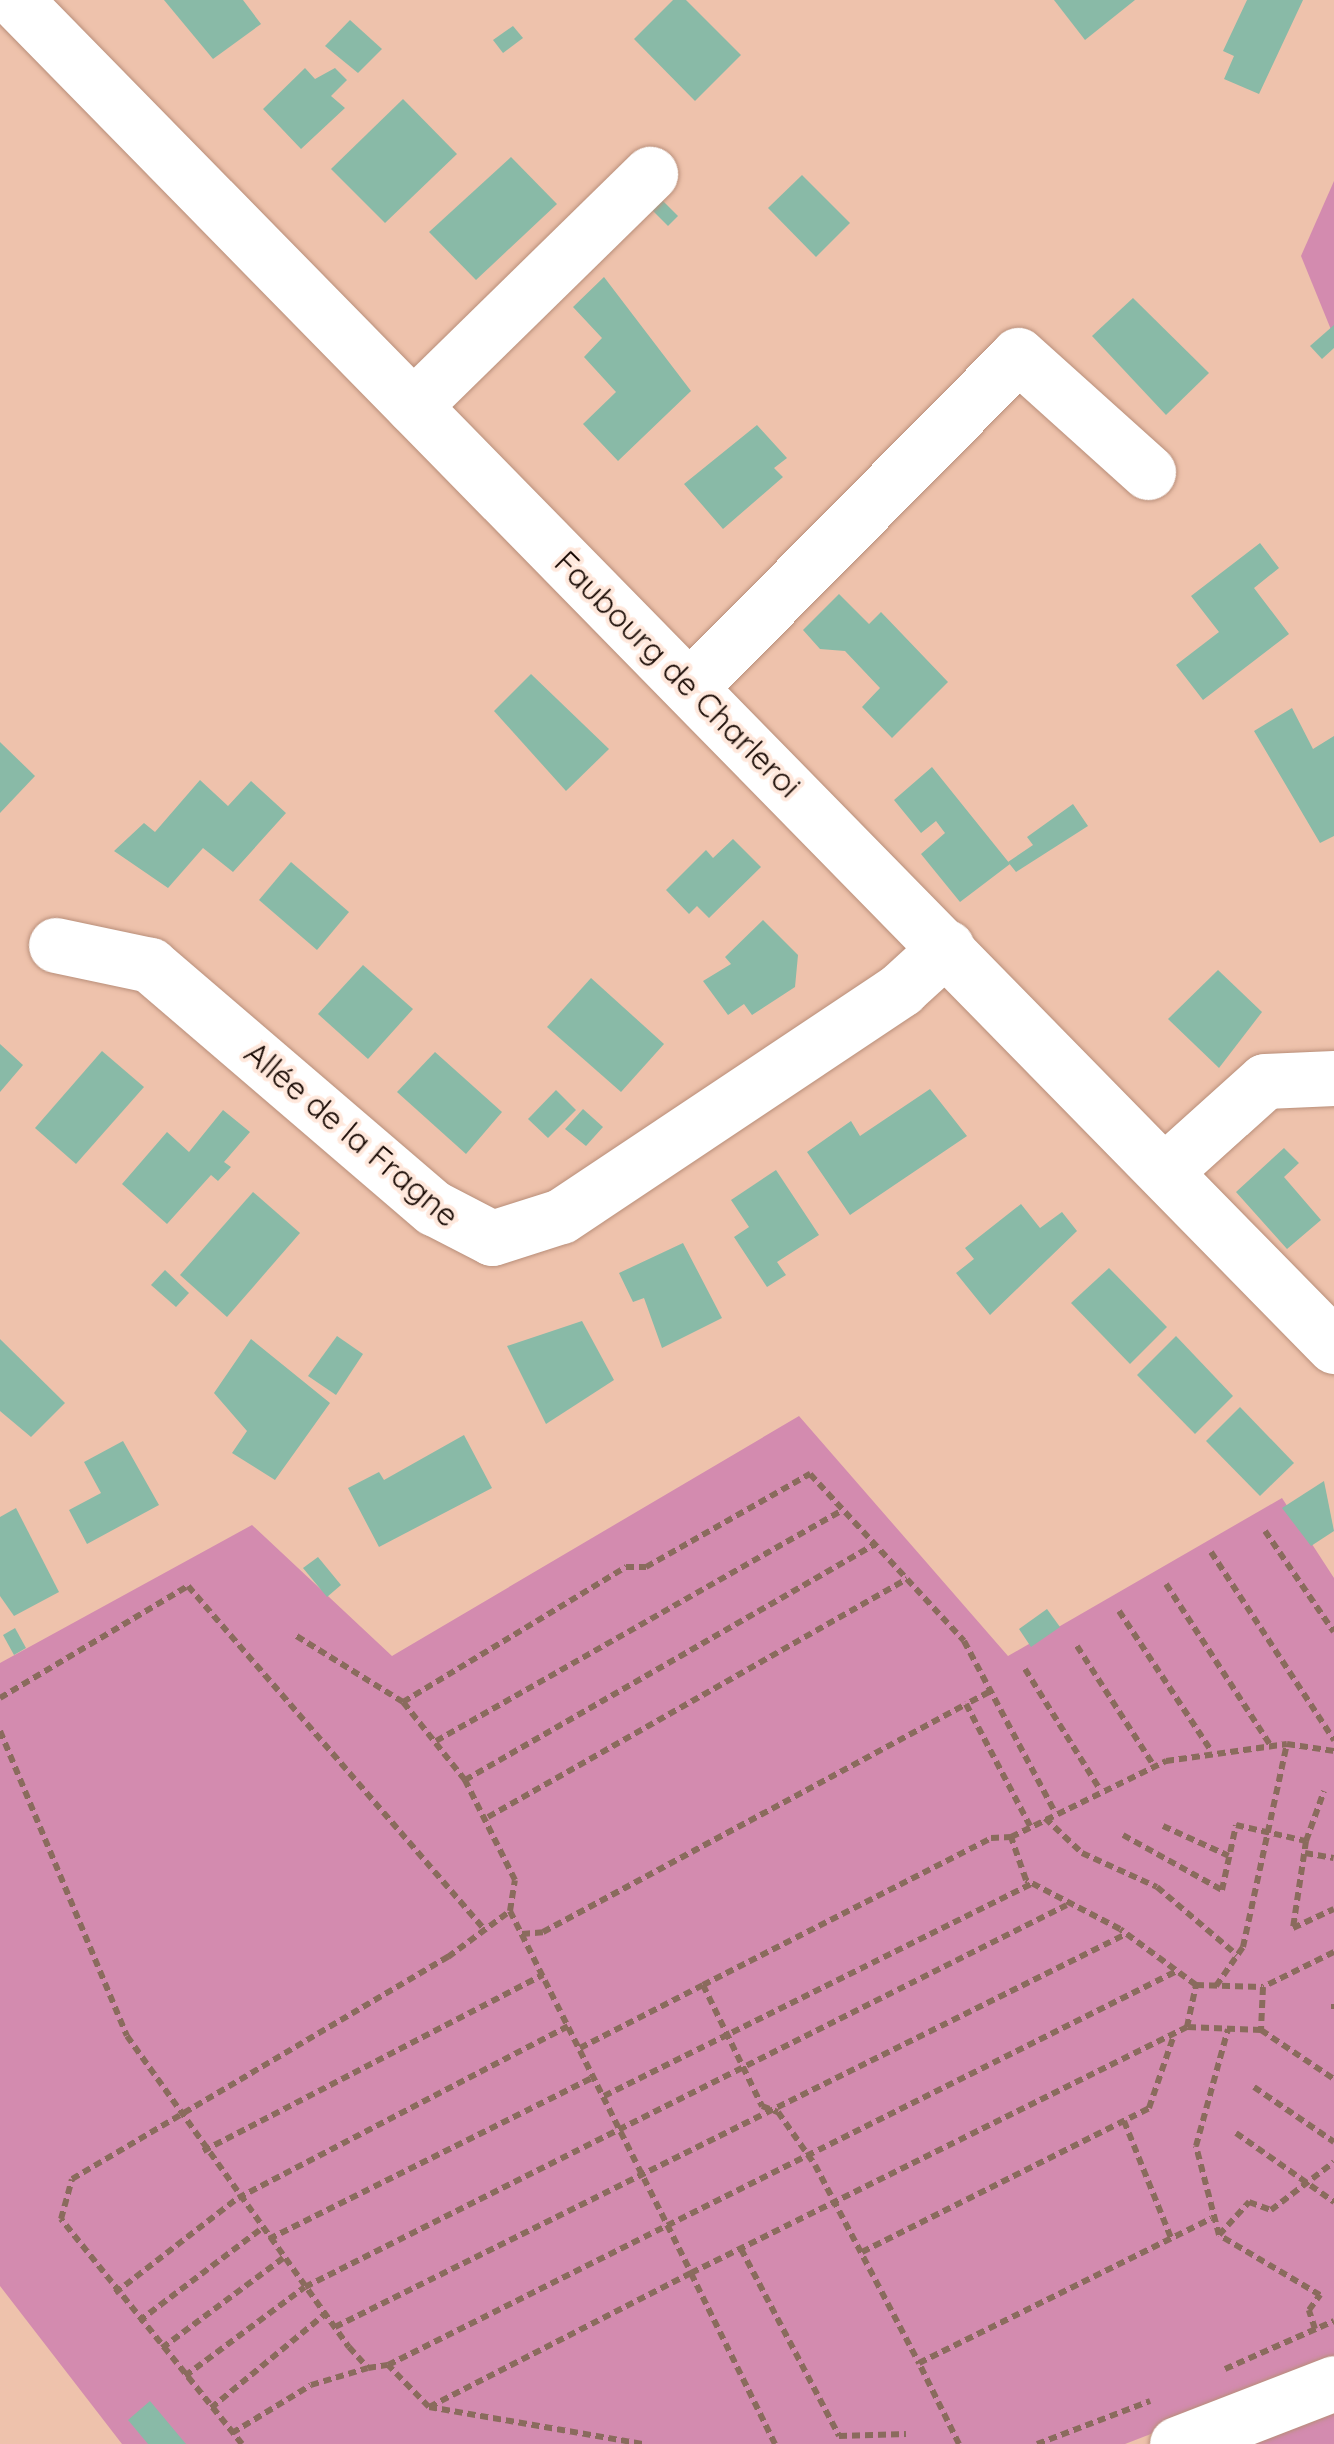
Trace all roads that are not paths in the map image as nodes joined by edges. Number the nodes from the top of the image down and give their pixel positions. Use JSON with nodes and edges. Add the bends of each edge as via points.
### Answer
{"nodes":[{"id":1,"x":20,"y":2,"type":"edge"},
{"id":2,"x":650,"y":174,"type":"dead end"},
{"id":3,"x":413,"y":406,"type":"junction"},
{"id":4,"x":1148,"y":472,"type":"dead end"},
{"id":5,"x":691,"y":686,"type":"junction"},
{"id":6,"x":56,"y":945,"type":"dead end"},
{"id":7,"x":947,"y":947,"type":"junction"},
{"id":8,"x":1334,"y":1078,"type":"edge"},
{"id":9,"x":1166,"y":1170,"type":"junction"},
{"id":10,"x":1334,"y":1346,"type":"edge"},
{"id":11,"x":1334,"y":2383,"type":"edge"},
{"id":12,"x":1177,"y":2444,"type":"edge"}],
"edges":[{"from":1,"to":3,"type":"main road","name":"Faubourg de Charleroi"},
{"from":2,"to":3,"type":"main road"},
{"from":3,"to":5,"type":"main road","name":"Faubourg de Charleroi"},
{"from":4,"to":5,"type":"main road","via":[[1018,355]]},
{"from":5,"to":7,"type":"main road","name":"Faubourg de Charleroi"},
{"from":6,"to":7,"type":"main road","name":"Allée de la Fragne","via":[[150,965],[434,1208],[492,1238],[561,1216],[901,990]]},
{"from":7,"to":9,"type":"main road","name":"Faubourg de Charleroi"},
{"from":8,"to":9,"type":"main road","via":[[1265,1081]]},
{"from":9,"to":10,"type":"main road","name":"Faubourg de Charleroi"},
{"from":11,"to":12,"type":"main road"}]}
